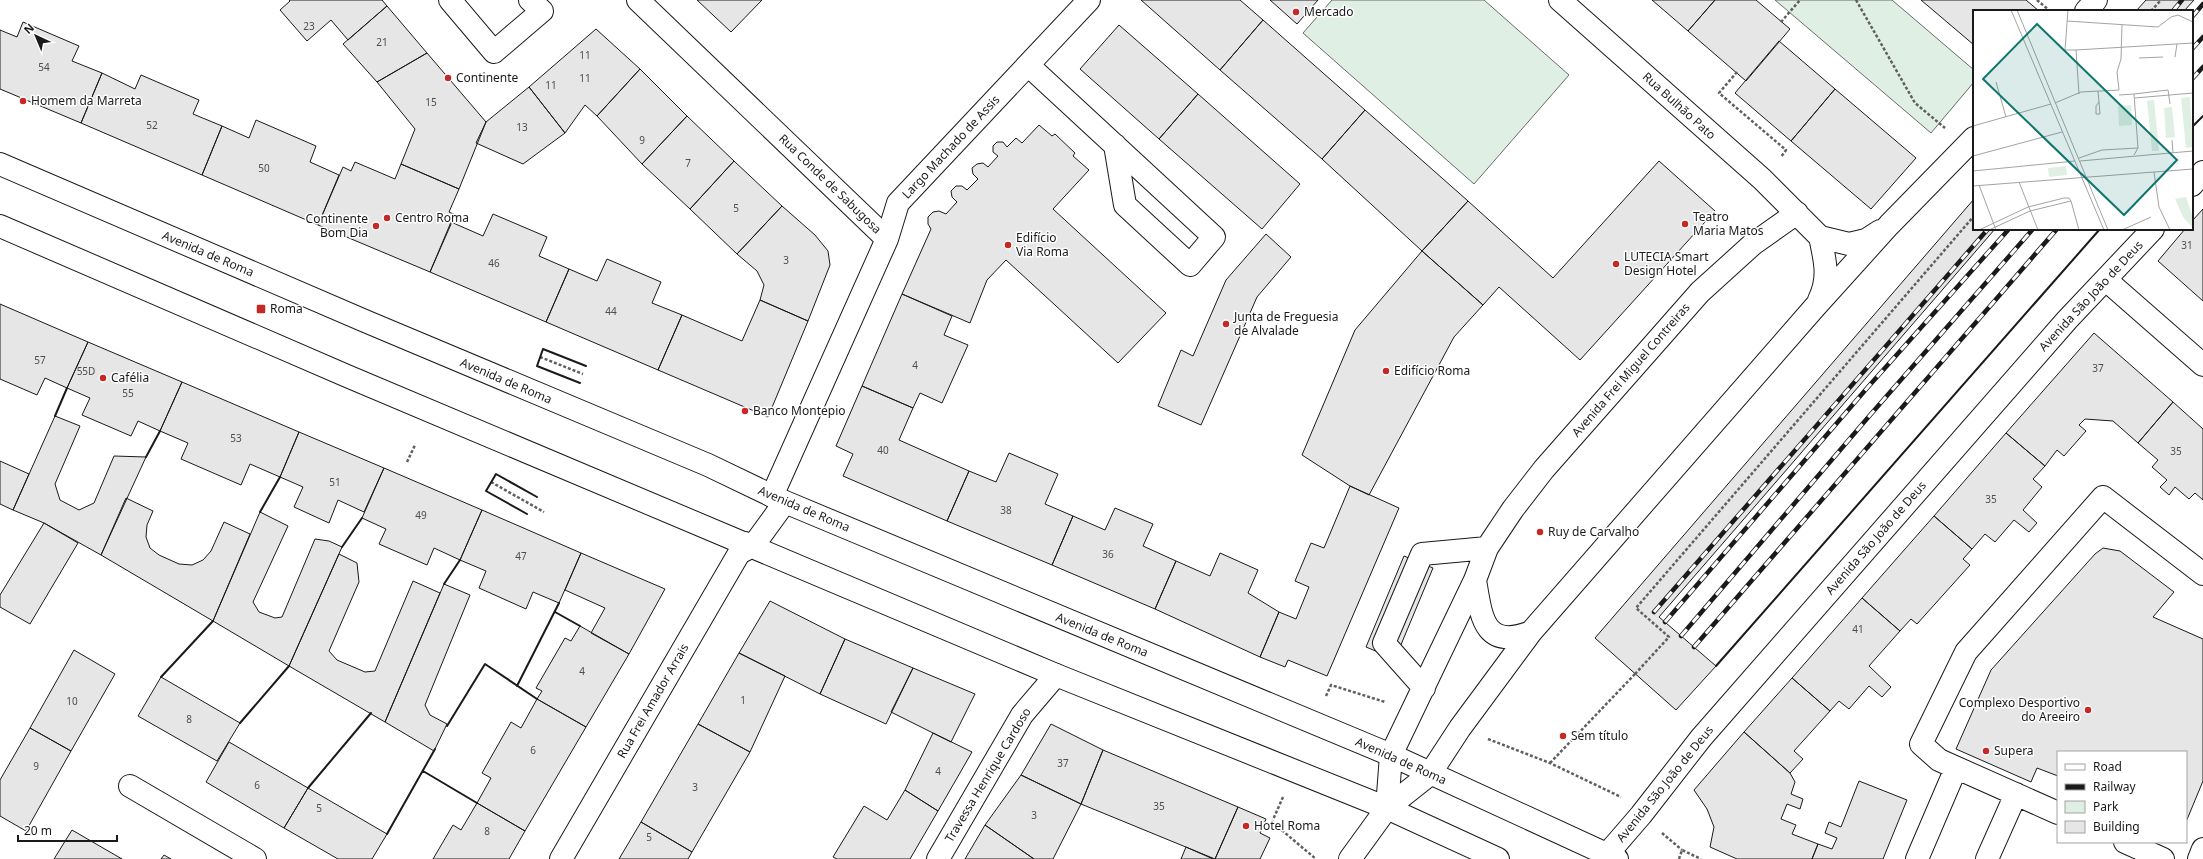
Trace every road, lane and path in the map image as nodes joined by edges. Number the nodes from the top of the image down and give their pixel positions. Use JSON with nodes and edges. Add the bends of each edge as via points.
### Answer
{"nodes":[{"id":1,"x":450,"y":0,"type":"edge"},
{"id":2,"x":530,"y":0,"type":"edge"},
{"id":3,"x":638,"y":0,"type":"edge"},
{"id":4,"x":1089,"y":0,"type":"edge"},
{"id":5,"x":1560,"y":0,"type":"edge"},
{"id":6,"x":1800,"y":0,"type":"edge"},
{"id":7,"x":1856,"y":0,"type":"edge"},
{"id":8,"x":2037,"y":0,"type":"edge"},
{"id":9,"x":2096,"y":0,"type":"edge"},
{"id":10,"x":2160,"y":0,"type":"edge"},
{"id":11,"x":2049,"y":10,"type":"edge"},
{"id":12,"x":2087,"y":10,"type":"edge"},
{"id":13,"x":2152,"y":10,"type":"edge"},
{"id":14,"x":1781,"y":22,"type":"dead end"},
{"id":15,"x":1028,"y":65,"type":"junction"},
{"id":16,"x":1737,"y":72,"type":"dead end"},
{"id":17,"x":1970,"y":143,"type":"edge"},
{"id":18,"x":1115,"y":145,"type":"junction"},
{"id":19,"x":0,"y":164,"type":"edge"},
{"id":20,"x":2203,"y":172,"type":"edge"},
{"id":21,"x":1762,"y":178,"type":"junction"},
{"id":22,"x":2193,"y":184,"type":"edge"},
{"id":23,"x":1796,"y":213,"type":"junction"},
{"id":24,"x":1973,"y":217,"type":"edge"},
{"id":25,"x":1889,"y":225,"type":"junction"},
{"id":26,"x":0,"y":226,"type":"edge"},
{"id":27,"x":2152,"y":230,"type":"edge"},
{"id":28,"x":1820,"y":237,"type":"junction"},
{"id":29,"x":887,"y":238,"type":"junction"},
{"id":30,"x":2106,"y":280,"type":"junction"},
{"id":31,"x":1814,"y":308,"type":"junction"},
{"id":32,"x":540,"y":357,"type":"dead end"},
{"id":33,"x":2203,"y":365,"type":"edge"},
{"id":34,"x":583,"y":374,"type":"dead end"},
{"id":35,"x":415,"y":445,"type":"dead end"},
{"id":36,"x":408,"y":462,"type":"dead end"},
{"id":37,"x":491,"y":482,"type":"dead end"},
{"id":38,"x":778,"y":499,"type":"junction"},
{"id":39,"x":544,"y":512,"type":"dead end"},
{"id":40,"x":745,"y":547,"type":"junction"},
{"id":41,"x":1487,"y":548,"type":"junction"},
{"id":42,"x":2203,"y":574,"type":"edge"},
{"id":43,"x":1475,"y":580,"type":"junction"},
{"id":44,"x":1531,"y":632,"type":"junction"},
{"id":45,"x":1056,"y":675,"type":"junction"},
{"id":46,"x":1424,"y":688,"type":"junction"},
{"id":47,"x":1484,"y":738,"type":"dead end"},
{"id":48,"x":1391,"y":755,"type":"junction"},
{"id":49,"x":1550,"y":763,"type":"junction"},
{"id":50,"x":1956,"y":768,"type":"junction"},
{"id":51,"x":1430,"y":774,"type":"junction"},
{"id":52,"x":130,"y":786,"type":"dead end"},
{"id":53,"x":2016,"y":794,"type":"junction"},
{"id":54,"x":1387,"y":808,"type":"junction"},
{"id":55,"x":2057,"y":813,"type":"edge"},
{"id":56,"x":1642,"y":815,"type":"junction"},
{"id":57,"x":2127,"y":843,"type":"edge"},
{"id":58,"x":2203,"y":849,"type":"edge"},
{"id":59,"x":1682,"y":850,"type":"junction"},
{"id":60,"x":1609,"y":858,"type":"edge"},
{"id":61,"x":255,"y":859,"type":"edge"},
{"id":62,"x":561,"y":859,"type":"edge"},
{"id":63,"x":938,"y":859,"type":"edge"},
{"id":64,"x":1350,"y":859,"type":"edge"},
{"id":65,"x":1498,"y":859,"type":"edge"},
{"id":66,"x":1679,"y":859,"type":"edge"},
{"id":67,"x":1701,"y":859,"type":"edge"},
{"id":68,"x":1917,"y":859,"type":"edge"},
{"id":69,"x":1987,"y":859,"type":"edge"},
{"id":70,"x":2163,"y":859,"type":"edge"},
{"id":71,"x":2199,"y":859,"type":"edge"}],
"edges":[{"from":1,"to":2,"type":"street","via":[[494,52],[542,10]]},
{"from":3,"to":29,"type":"street","name":"Rua Conde de Sabugosa"},
{"from":4,"to":15,"type":"street","name":"Largo Machado de Assis"},
{"from":5,"to":21,"type":"street","name":"Rua Bulhão Pato"},
{"from":6,"to":14,"type":"path"},
{"from":7,"to":17,"type":"path","via":[[1915,103]]},
{"from":8,"to":11,"type":"path"},
{"from":9,"to":12,"type":"street"},
{"from":10,"to":13,"type":"path"},
{"from":15,"to":18,"type":"street"},
{"from":15,"to":29,"type":"street","name":"Largo Machado de Assis","via":[[898,203]]},
{"from":16,"to":21,"type":"path","via":[[1719,93],[1786,150]]},
{"from":17,"to":25,"type":"street"},
{"from":18,"to":18,"type":"street","via":[[1125,205],[1190,265],[1214,237]]},
{"from":19,"to":38,"type":"street","name":"Avenida de Roma","via":[[357,318],[708,465]]},
{"from":20,"to":22,"type":"street"},
{"from":21,"to":23,"type":"street","name":"Rua Bulhão Pato"},
{"from":23,"to":28,"type":"street"},
{"from":23,"to":41,"type":"street","name":"Avenida Frei Miguel Contreiras","via":[[1753,244],[1700,292],[1544,469]]},
{"from":24,"to":49,"type":"path","bridge":true,"via":[[1636,608],[1669,637]]},
{"from":25,"to":28,"type":"street","via":[[1866,240],[1849,244]]},
{"from":25,"to":31,"type":"street"},
{"from":26,"to":40,"type":"street"},
{"from":27,"to":30,"type":"street","name":"Avenida São João de Deus"},
{"from":28,"to":31,"type":"street","via":[[1827,270],[1824,290]]},
{"from":29,"to":38,"type":"street","name":"Rua Conde de Sabugosa"},
{"from":30,"to":33,"type":"street"},
{"from":30,"to":56,"type":"street","name":"Avenida São João de Deus","via":[[2067,320],[1701,738]]},
{"from":31,"to":44,"type":"street"},
{"from":32,"to":34,"type":"path"},
{"from":35,"to":36,"type":"path"},
{"from":37,"to":39,"type":"path"},
{"from":38,"to":40,"type":"street","name":"Rua Conde de Sabugosa"},
{"from":38,"to":48,"type":"street","name":"Avenida de Roma"},
{"from":40,"to":45,"type":"street"},
{"from":40,"to":62,"type":"street","name":"Rua Frei Amador Arrais"},
{"from":41,"to":43,"type":"street","name":"Avenida Frei Miguel Contreiras"},
{"from":41,"to":46,"type":"street","via":[[1422,554],[1384,643]]},
{"from":42,"to":50,"type":"street","via":[[2103,497],[1966,652],[1920,744],[1932,755]]},
{"from":43,"to":44,"type":"street","via":[[1482,620],[1490,630],[1501,636],[1516,638]]},
{"from":43,"to":46,"type":"street","name":"Avenida Frei Miguel Contreiras"},
{"from":44,"to":51,"type":"street","via":[[1460,728]]},
{"from":45,"to":54,"type":"street"},
{"from":45,"to":63,"type":"street","name":"Travessa Henrique Cardoso","via":[[1022,715]]},
{"from":46,"to":48,"type":"street","name":"Avenida Frei Miguel Contreiras"},
{"from":47,"to":49,"type":"path"},
{"from":48,"to":51,"type":"street","name":"Avenida de Roma"},
{"from":48,"to":54,"type":"street"},
{"from":49,"to":56,"type":"path","via":[[1618,794]]},
{"from":50,"to":53,"type":"street"},
{"from":50,"to":68,"type":"street"},
{"from":51,"to":54,"type":"street"},
{"from":51,"to":60,"type":"street","name":"Avenida de Roma"},
{"from":52,"to":61,"type":"street"},
{"from":53,"to":55,"type":"street"},
{"from":53,"to":69,"type":"street"},
{"from":54,"to":64,"type":"street"},
{"from":54,"to":65,"type":"street"},
{"from":56,"to":59,"type":"path"},
{"from":56,"to":60,"type":"street","name":"Avenida São João de Deus"},
{"from":57,"to":70,"type":"street"},
{"from":58,"to":71,"type":"street"},
{"from":59,"to":66,"type":"path"},
{"from":59,"to":67,"type":"path"}]}
